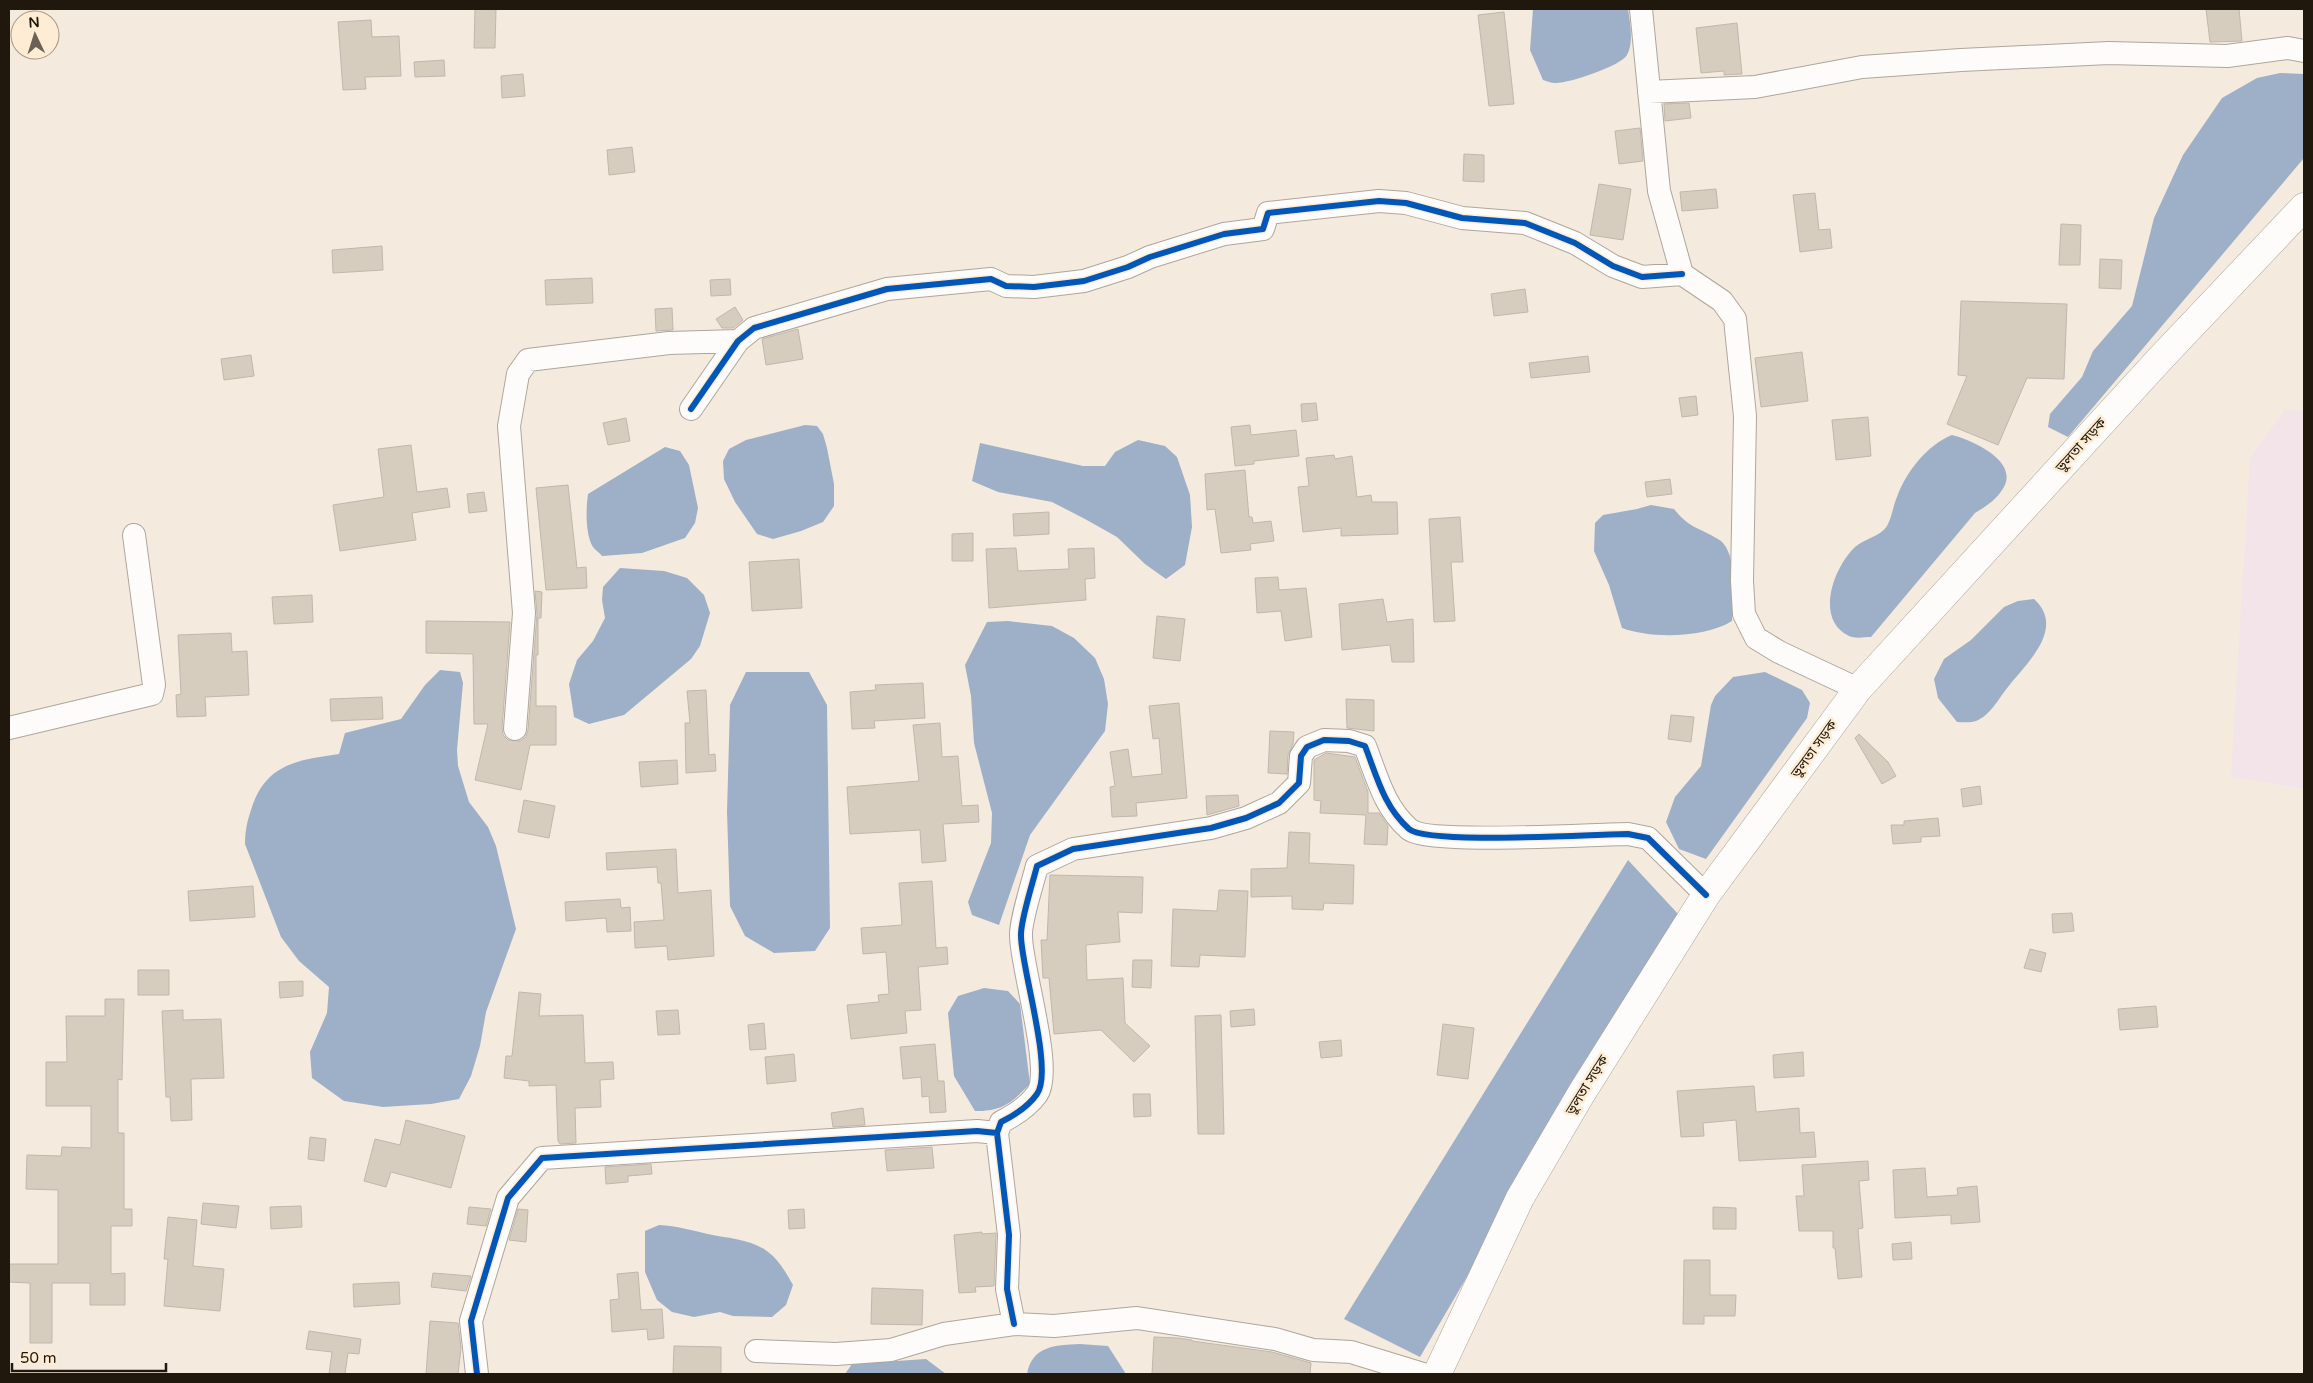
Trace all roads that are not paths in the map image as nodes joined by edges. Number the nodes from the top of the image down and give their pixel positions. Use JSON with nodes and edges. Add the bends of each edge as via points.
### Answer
{"nodes":[{"id":1,"x":1641,"y":9,"type":"edge"},
{"id":2,"x":2304,"y":51,"type":"edge"},
{"id":3,"x":1649,"y":92,"type":"junction"},
{"id":4,"x":2304,"y":207,"type":"edge"},
{"id":5,"x":1682,"y":274,"type":"junction"},
{"id":6,"x":738,"y":341,"type":"junction"},
{"id":7,"x":691,"y":409,"type":"dead end"},
{"id":8,"x":134,"y":535,"type":"dead end"},
{"id":9,"x":1858,"y":688,"type":"junction"},
{"id":10,"x":9,"y":728,"type":"edge"},
{"id":11,"x":515,"y":729,"type":"dead end"},
{"id":12,"x":1706,"y":895,"type":"junction"},
{"id":13,"x":997,"y":1133,"type":"junction"},
{"id":14,"x":1014,"y":1324,"type":"junction"},
{"id":15,"x":756,"y":1351,"type":"dead end"},
{"id":16,"x":476,"y":1374,"type":"edge"},
{"id":17,"x":1423,"y":1374,"type":"edge"},
{"id":18,"x":1437,"y":1374,"type":"edge"}],
"edges":[{"from":1,"to":3,"type":"street"},
{"from":2,"to":3,"type":"street","via":[[2288,48],[2227,56],[2109,53],[1961,60],[1862,67],[1755,87]]},
{"from":3,"to":5,"type":"street","via":[[1659,191]]},
{"from":4,"to":9,"type":"highway","name":"ভুলতা সড়ক"},
{"from":5,"to":6,"type":"street","via":[[1642,277],[1613,266],[1575,243],[1525,223],[1462,218],[1406,203],[1379,201],[1268,213],[1264,228],[1224,234],[1084,281],[1034,287],[1006,286],[991,279],[887,289],[774,321],[754,328]]},
{"from":5,"to":9,"type":"street","via":[[1722,301],[1735,319],[1745,416],[1744,614],[1756,638],[1778,652]]},
{"from":6,"to":7,"type":"street"},
{"from":6,"to":11,"type":"street","via":[[669,343],[528,360],[518,374],[509,426],[524,613]]},
{"from":8,"to":10,"type":"street","via":[[154,685],[152,694]]},
{"from":9,"to":12,"type":"highway","name":"ভুলতা সড়ক"},
{"from":12,"to":13,"type":"street","via":[[1648,838],[1635,835],[1458,839],[1419,835],[1410,830],[1387,805],[1365,746],[1349,740],[1324,740],[1307,747],[1301,756],[1299,783],[1279,803],[1246,818],[1211,828],[1073,849],[1038,866],[1020,936],[1034,1003],[1042,1071],[1039,1093],[1018,1113],[1001,1122]]},
{"from":12,"to":18,"type":"highway","name":"ভুলতা সড়ক","via":[[1520,1198]]},
{"from":13,"to":14,"type":"street","via":[[1009,1235],[1007,1289]]},
{"from":13,"to":16,"type":"street","via":[[977,1131],[542,1158],[508,1198],[505,1207],[471,1321]]},
{"from":14,"to":15,"type":"street","via":[[944,1334],[891,1350],[836,1354]]},
{"from":14,"to":17,"type":"street","via":[[1054,1326],[1137,1318],[1275,1340],[1313,1350],[1351,1352]]}]}
